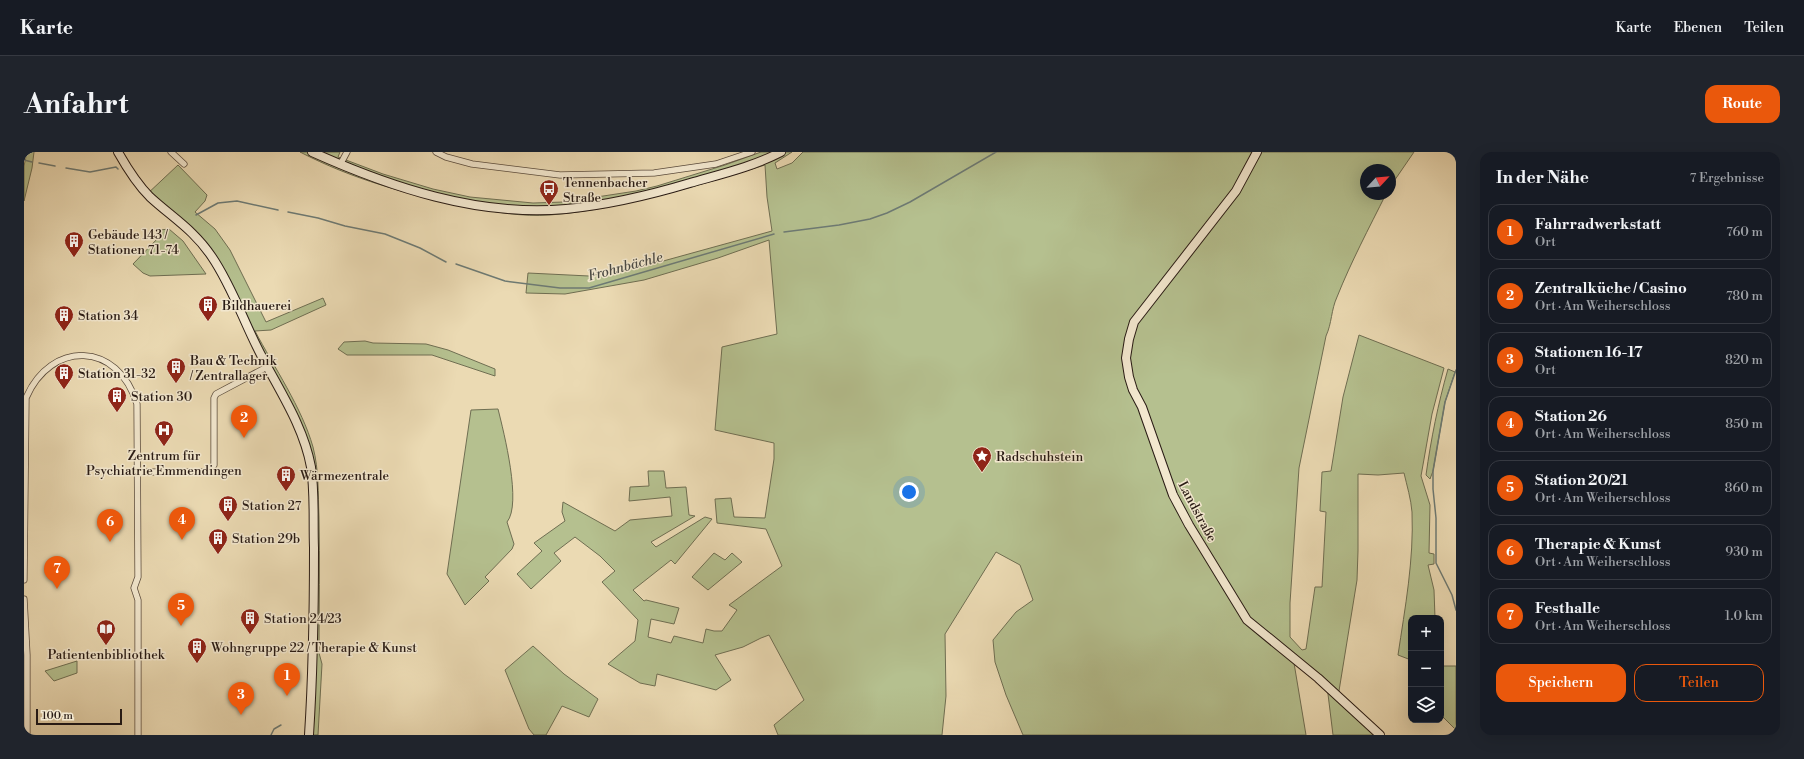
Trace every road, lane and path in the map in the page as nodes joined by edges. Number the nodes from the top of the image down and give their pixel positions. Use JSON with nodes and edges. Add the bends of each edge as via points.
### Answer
{"nodes":[{"id":1,"x":118,"y":152,"type":"edge"},
{"id":2,"x":171,"y":152,"type":"edge"},
{"id":3,"x":312,"y":152,"type":"edge"},
{"id":4,"x":347,"y":152,"type":"edge"},
{"id":5,"x":436,"y":152,"type":"edge"},
{"id":6,"x":752,"y":152,"type":"edge"},
{"id":7,"x":781,"y":152,"type":"edge"},
{"id":8,"x":1257,"y":152,"type":"edge"},
{"id":9,"x":184,"y":164,"type":"dead end"},
{"id":10,"x":340,"y":164,"type":"junction"},
{"id":11,"x":267,"y":367,"type":"junction"},
{"id":12,"x":137,"y":472,"type":"junction"},
{"id":13,"x":24,"y":579,"type":"edge"},
{"id":14,"x":24,"y":600,"type":"edge"},
{"id":15,"x":27,"y":735,"type":"edge"},
{"id":16,"x":138,"y":735,"type":"edge"},
{"id":17,"x":309,"y":735,"type":"edge"},
{"id":18,"x":1380,"y":735,"type":"edge"}],
"edges":[{"from":1,"to":11,"type":"street","via":[[135,179],[150,196],[194,234],[213,258]]},
{"from":2,"to":9,"type":"street"},
{"from":3,"to":10,"type":"street"},
{"from":4,"to":10,"type":"street"},
{"from":5,"to":6,"type":"street","via":[[446,158],[472,164],[560,175],[654,173],[716,164]]},
{"from":7,"to":10,"type":"street","via":[[753,165],[670,189],[592,206],[549,210],[486,207],[457,201],[371,178]]},
{"from":8,"to":18,"type":"street","name":"Landstraße","via":[[1236,192],[1134,322],[1126,358],[1133,390],[1142,407],[1173,495],[1247,620],[1318,678]]},
{"from":11,"to":12,"type":"street","via":[[216,394],[212,468],[204,472]]},
{"from":11,"to":17,"type":"street","via":[[299,426],[311,468],[314,572]]},
{"from":12,"to":13,"type":"street","via":[[136,404],[132,390],[124,377],[109,363],[87,356],[72,356],[48,366],[31,386],[26,398]]},
{"from":12,"to":16,"type":"street","via":[[138,577],[134,588],[138,600]]},
{"from":14,"to":15,"type":"street"}]}
